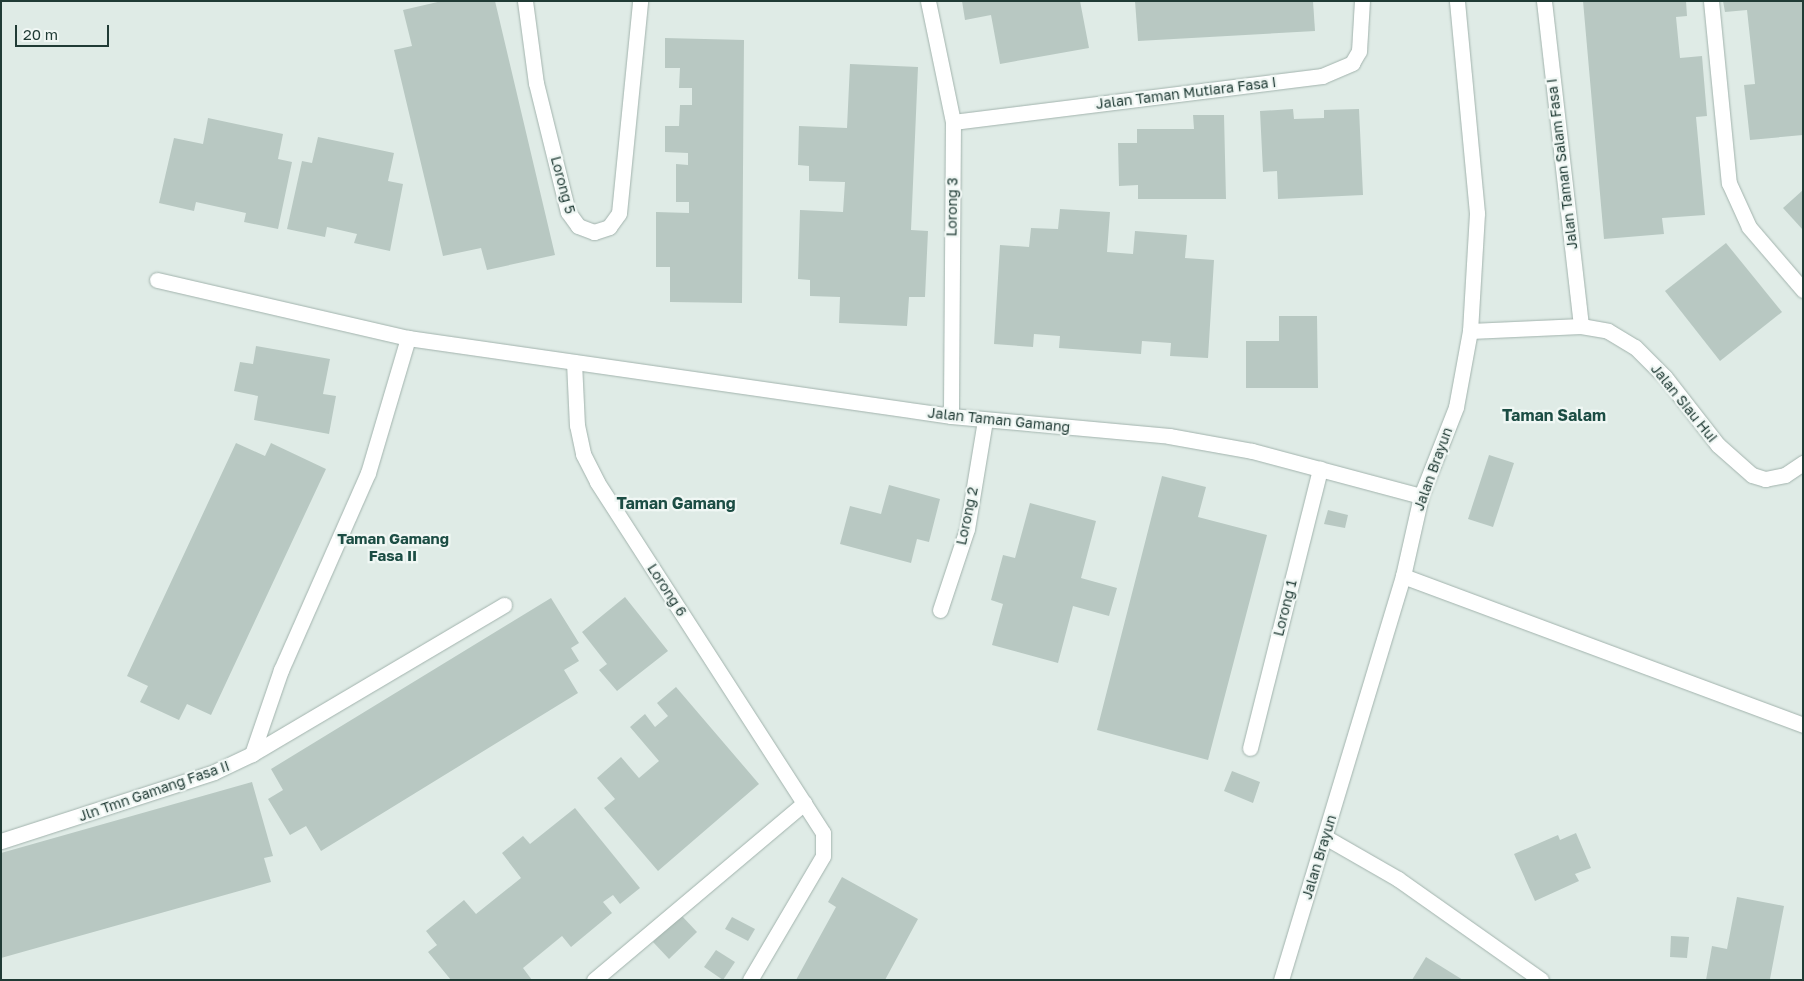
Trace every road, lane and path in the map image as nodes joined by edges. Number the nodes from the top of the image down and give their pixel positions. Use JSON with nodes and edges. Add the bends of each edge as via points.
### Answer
{"nodes":[{"id":1,"x":525,"y":1,"type":"edge"},
{"id":2,"x":640,"y":1,"type":"edge"},
{"id":3,"x":928,"y":1,"type":"edge"},
{"id":4,"x":1362,"y":1,"type":"edge"},
{"id":5,"x":1456,"y":1,"type":"edge"},
{"id":6,"x":1544,"y":1,"type":"edge"},
{"id":7,"x":1712,"y":1,"type":"edge"},
{"id":8,"x":953,"y":122,"type":"junction"},
{"id":9,"x":157,"y":280,"type":"dead end"},
{"id":10,"x":1803,"y":290,"type":"edge"},
{"id":11,"x":1581,"y":326,"type":"junction"},
{"id":12,"x":1470,"y":331,"type":"junction"},
{"id":13,"x":408,"y":338,"type":"junction"},
{"id":14,"x":574,"y":362,"type":"junction"},
{"id":15,"x":950,"y":416,"type":"junction"},
{"id":16,"x":985,"y":420,"type":"junction"},
{"id":17,"x":1803,"y":463,"type":"edge"},
{"id":18,"x":1320,"y":469,"type":"junction"},
{"id":19,"x":1421,"y":496,"type":"junction"},
{"id":20,"x":1403,"y":576,"type":"junction"},
{"id":21,"x":504,"y":606,"type":"dead end"},
{"id":22,"x":940,"y":610,"type":"dead end"},
{"id":23,"x":1803,"y":725,"type":"edge"},
{"id":24,"x":1250,"y":748,"type":"dead end"},
{"id":25,"x":252,"y":754,"type":"junction"},
{"id":26,"x":804,"y":802,"type":"junction"},
{"id":27,"x":1325,"y":837,"type":"junction"},
{"id":28,"x":1,"y":841,"type":"edge"},
{"id":29,"x":594,"y":980,"type":"edge"},
{"id":30,"x":750,"y":980,"type":"edge"},
{"id":31,"x":1281,"y":980,"type":"edge"},
{"id":32,"x":1541,"y":980,"type":"edge"}],
"edges":[{"from":1,"to":2,"type":"street","name":"Lorong 5","via":[[536,83],[568,212],[578,226],[594,232],[609,227],[619,213]]},
{"from":3,"to":8,"type":"street","name":"Lorong 3"},
{"from":4,"to":8,"type":"street","name":"Jalan Taman Mutiara Fasa I","via":[[1359,51],[1352,63],[1322,76]]},
{"from":5,"to":12,"type":"street","name":"Jalan Brayun","via":[[1477,212]]},
{"from":6,"to":11,"type":"street","name":"Jalan Taman Salam Fasa I"},
{"from":7,"to":10,"type":"street","via":[[1729,183],[1749,226]]},
{"from":8,"to":15,"type":"street","name":"Lorong 3"},
{"from":9,"to":13,"type":"street","name":"Jalan Taman Gamang"},
{"from":11,"to":12,"type":"street","name":"Jalan Siau Hui"},
{"from":11,"to":17,"type":"street","name":"Jalan Siau Hui","via":[[1608,332],[1635,347],[1666,377],[1718,445],[1752,474],[1765,479],[1785,475]]},
{"from":12,"to":19,"type":"street","name":"Jalan Brayun","via":[[1456,407]]},
{"from":13,"to":14,"type":"street","name":"Jalan Taman Gamang"},
{"from":13,"to":25,"type":"street","via":[[368,473],[281,670]]},
{"from":14,"to":15,"type":"street","name":"Jalan Taman Gamang"},
{"from":14,"to":26,"type":"street","name":"Lorong 6","via":[[577,425],[583,454],[597,482]]},
{"from":15,"to":16,"type":"street","name":"Jalan Taman Gamang"},
{"from":16,"to":18,"type":"street","name":"Jalan Taman Gamang","via":[[1169,436]]},
{"from":16,"to":22,"type":"street","name":"Lorong 2","via":[[967,529]]},
{"from":18,"to":19,"type":"street","name":"Jalan Taman Gamang"},
{"from":18,"to":24,"type":"street","name":"Lorong 1"},
{"from":19,"to":20,"type":"street","name":"Jalan Brayun"},
{"from":20,"to":23,"type":"street"},
{"from":20,"to":27,"type":"street","name":"Jalan Brayun"},
{"from":21,"to":25,"type":"street","name":"Jln Tmn Gamang Fasa II"},
{"from":25,"to":28,"type":"street","name":"Jln Tmn Gamang Fasa II","via":[[214,772]]},
{"from":26,"to":29,"type":"street"},
{"from":26,"to":30,"type":"street","name":"Lorong 6","via":[[823,833],[823,856]]},
{"from":27,"to":31,"type":"street","name":"Jalan Brayun"},
{"from":27,"to":32,"type":"street","via":[[1413,889]]}]}
